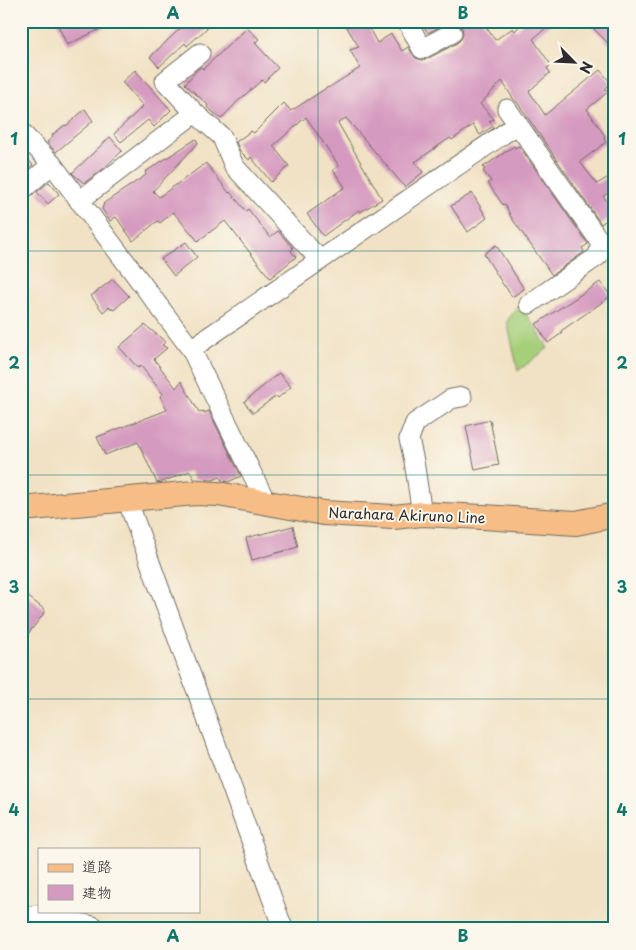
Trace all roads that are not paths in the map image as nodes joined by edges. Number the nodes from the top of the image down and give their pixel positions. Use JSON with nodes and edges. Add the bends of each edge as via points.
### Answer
{"nodes":[{"id":1,"x":408,"y":21,"type":"edge"},
{"id":2,"x":452,"y":33,"type":"dead end"},
{"id":3,"x":200,"y":53,"type":"dead end"},
{"id":4,"x":507,"y":109,"type":"dead end"},
{"id":5,"x":195,"y":113,"type":"junction"},
{"id":6,"x":518,"y":124,"type":"junction"},
{"id":7,"x":21,"y":132,"type":"edge"},
{"id":8,"x":52,"y":164,"type":"junction"},
{"id":9,"x":21,"y":190,"type":"edge"},
{"id":10,"x":79,"y":201,"type":"junction"},
{"id":11,"x":320,"y":260,"type":"junction"},
{"id":12,"x":529,"y":304,"type":"dead end"},
{"id":13,"x":191,"y":349,"type":"junction"},
{"id":14,"x":462,"y":397,"type":"dead end"},
{"id":15,"x":127,"y":500,"type":"junction"},
{"id":16,"x":266,"y":502,"type":"junction"},
{"id":17,"x":21,"y":509,"type":"edge"},
{"id":18,"x":422,"y":514,"type":"junction"},
{"id":19,"x":615,"y":515,"type":"edge"},
{"id":20,"x":21,"y":916,"type":"edge"},
{"id":21,"x":278,"y":927,"type":"edge"},
{"id":22,"x":97,"y":929,"type":"edge"}],
"edges":[{"from":1,"to":2,"type":"street","via":[[422,49]]},
{"from":3,"to":5,"type":"street","via":[[164,81]]},
{"from":4,"to":6,"type":"street"},
{"from":5,"to":10,"type":"street"},
{"from":5,"to":11,"type":"street","via":[[222,137],[234,166]]},
{"from":6,"to":11,"type":"street"},
{"from":6,"to":12,"type":"street","via":[[601,243],[598,256]]},
{"from":7,"to":8,"type":"street"},
{"from":8,"to":9,"type":"street"},
{"from":8,"to":10,"type":"street"},
{"from":10,"to":13,"type":"street"},
{"from":11,"to":13,"type":"street"},
{"from":13,"to":16,"type":"street"},
{"from":14,"to":18,"type":"street","via":[[451,399],[415,423],[409,439]]},
{"from":15,"to":16,"type":"main road","name":"Narahara Akiruno Line","via":[[195,493]]},
{"from":15,"to":17,"type":"main road","name":"Narahara Akiruno Line"},
{"from":15,"to":21,"type":"street"},
{"from":16,"to":18,"type":"main road","name":"Narahara Akiruno Line","via":[[324,513],[393,517]]},
{"from":18,"to":19,"type":"main road","name":"Narahara Akiruno Line","via":[[576,522]]},
{"from":20,"to":22,"type":"street","via":[[42,915]]}]}
